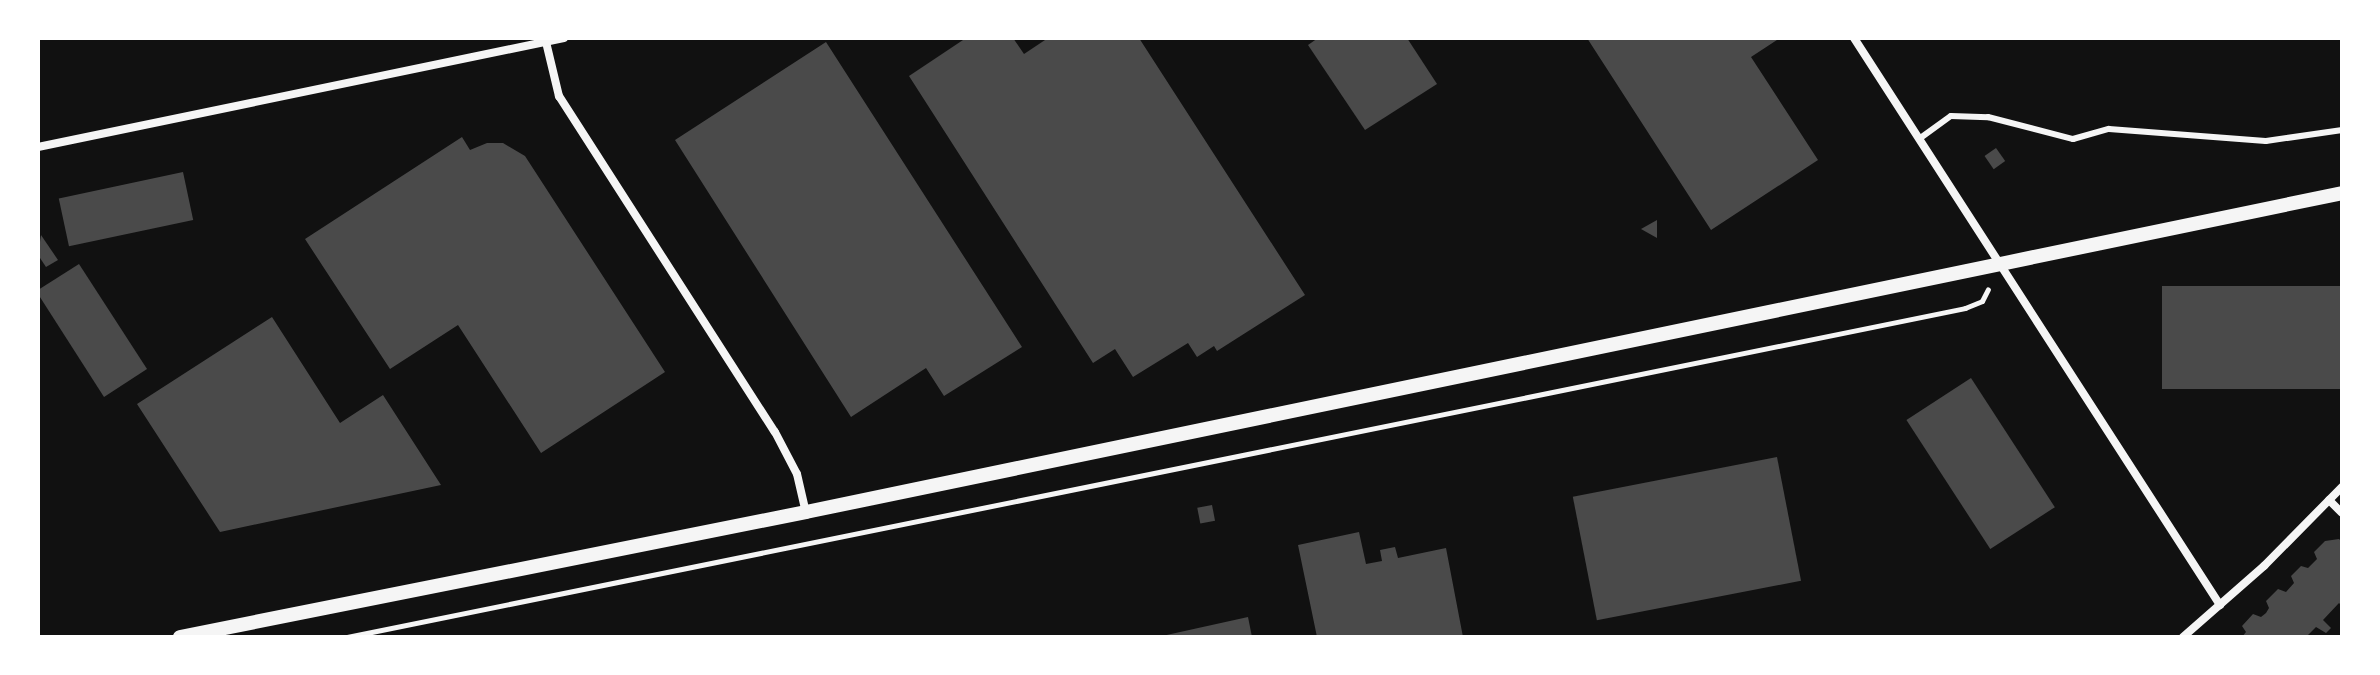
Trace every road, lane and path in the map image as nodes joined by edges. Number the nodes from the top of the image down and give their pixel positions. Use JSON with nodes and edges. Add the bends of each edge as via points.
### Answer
{"nodes":[{"id":1,"x":564,"y":38,"type":"edge"},
{"id":2,"x":1854,"y":38,"type":"edge"},
{"id":3,"x":546,"y":42,"type":"junction"},
{"id":4,"x":2342,"y":130,"type":"edge"},
{"id":5,"x":1919,"y":139,"type":"junction"},
{"id":6,"x":38,"y":147,"type":"edge"},
{"id":7,"x":2342,"y":193,"type":"edge"},
{"id":8,"x":1999,"y":264,"type":"junction"},
{"id":9,"x":2342,"y":487,"type":"edge"},
{"id":10,"x":2329,"y":500,"type":"junction"},
{"id":11,"x":806,"y":512,"type":"junction"},
{"id":12,"x":2342,"y":513,"type":"edge"},
{"id":13,"x":2220,"y":605,"type":"junction"},
{"id":14,"x":180,"y":637,"type":"edge"},
{"id":15,"x":347,"y":637,"type":"edge"},
{"id":16,"x":2183,"y":637,"type":"edge"}],
"edges":[{"from":1,"to":3,"type":"street"},
{"from":2,"to":5,"type":"street"},
{"from":3,"to":6,"type":"street"},
{"from":3,"to":11,"type":"street","via":[[559,96],[780,439],[797,474]]},
{"from":4,"to":5,"type":"lane","via":[[2266,141],[2109,129],[2073,139],[1988,117],[1951,116]]},
{"from":5,"to":8,"type":"street"},
{"from":7,"to":8,"type":"street"},
{"from":8,"to":11,"type":"street"},
{"from":8,"to":13,"type":"street"},
{"from":8,"to":15,"type":"path","via":[[1982,301],[1965,308]]},
{"from":9,"to":10,"type":"street"},
{"from":10,"to":12,"type":"street"},
{"from":10,"to":13,"type":"street"},
{"from":11,"to":14,"type":"street"},
{"from":13,"to":16,"type":"street"}]}
